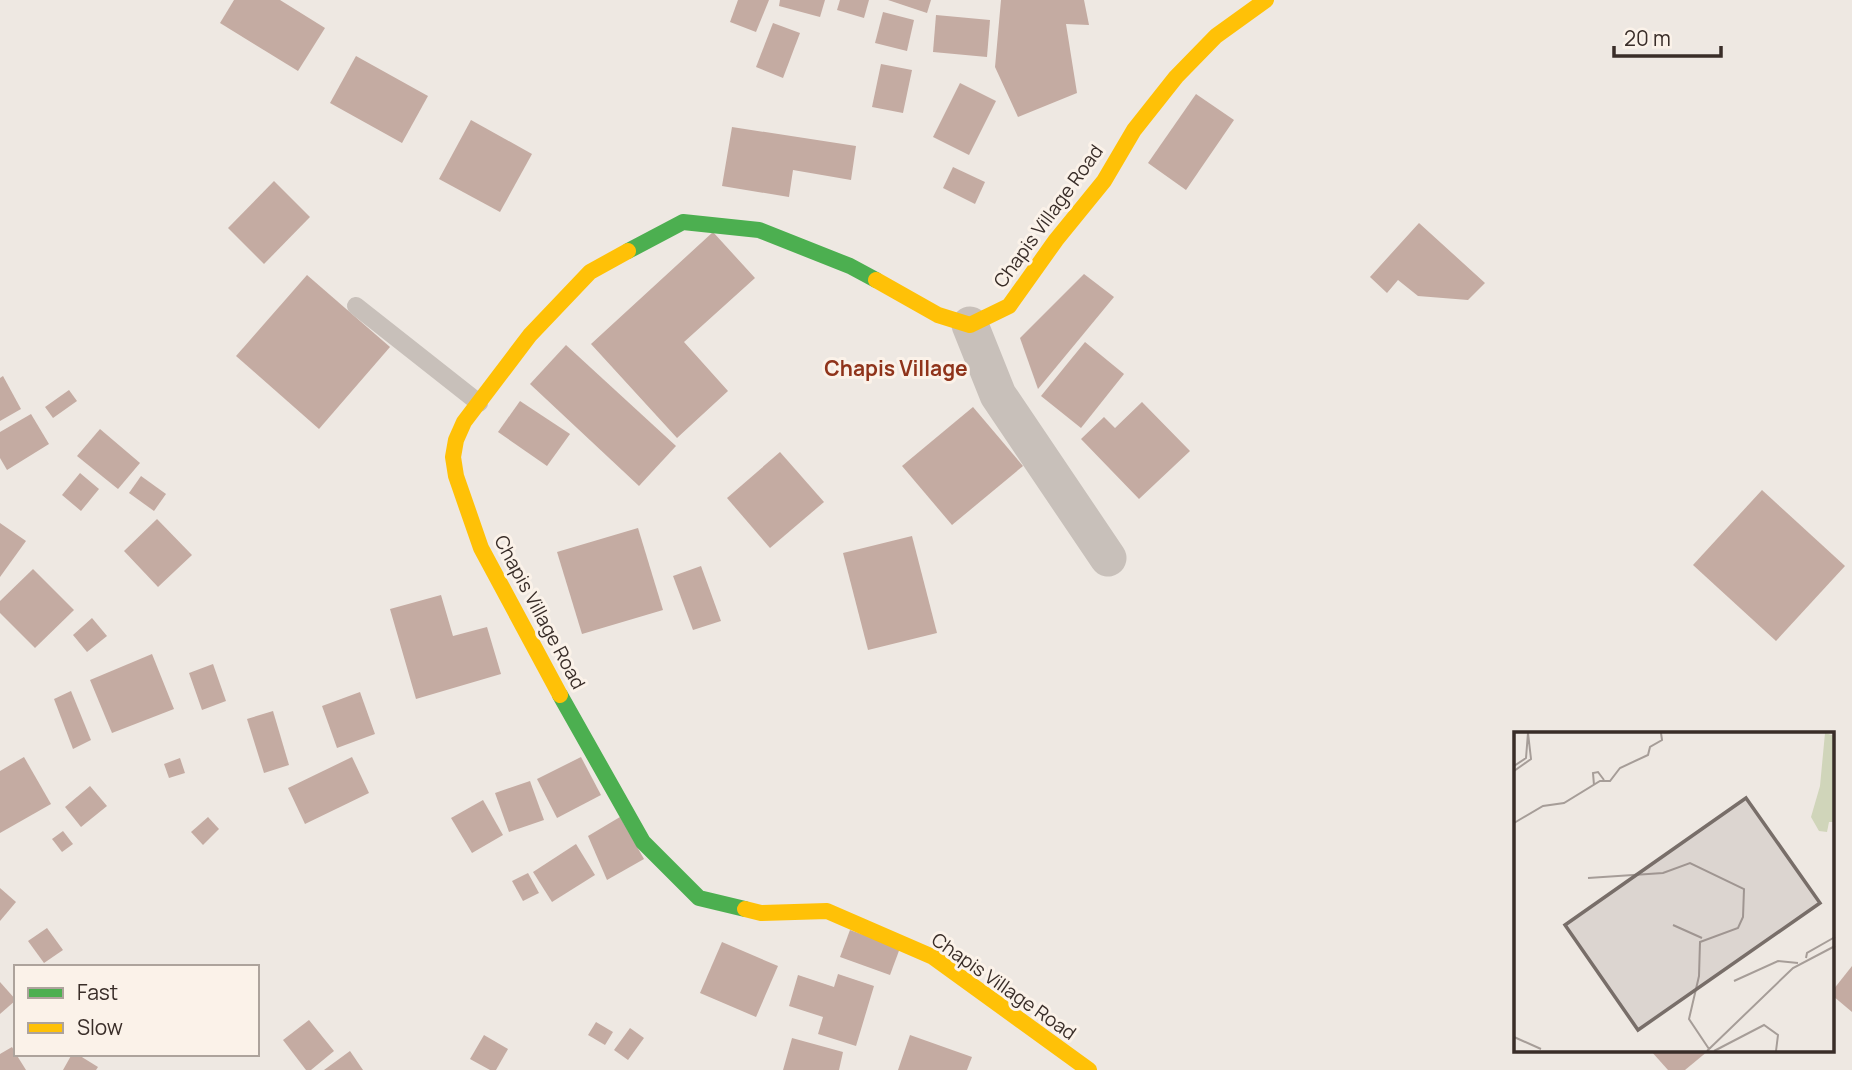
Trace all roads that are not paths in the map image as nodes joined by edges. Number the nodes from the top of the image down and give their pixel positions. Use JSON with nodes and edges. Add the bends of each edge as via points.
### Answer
{"nodes":[{"id":1,"x":1266,"y":0,"type":"edge"},
{"id":2,"x":356,"y":306,"type":"dead end"},
{"id":3,"x":970,"y":325,"type":"junction"},
{"id":4,"x":479,"y":402,"type":"junction"},
{"id":5,"x":1108,"y":558,"type":"dead end"},
{"id":6,"x":1089,"y":1070,"type":"edge"}],
"edges":[{"from":1,"to":3,"type":"street","name":"Chapis Village Road","via":[[1216,36],[1176,77],[1009,306]]},
{"from":2,"to":4,"type":"lane"},
{"from":3,"to":4,"type":"street","name":"Chapis Village Road","via":[[939,315],[850,266],[759,230],[682,222],[590,272],[530,335]]},
{"from":3,"to":5,"type":"street","via":[[998,395]]},
{"from":4,"to":6,"type":"street","name":"Chapis Village Road","via":[[464,422],[453,457],[481,548],[643,842],[699,898],[761,913],[827,911],[933,957]]}]}
